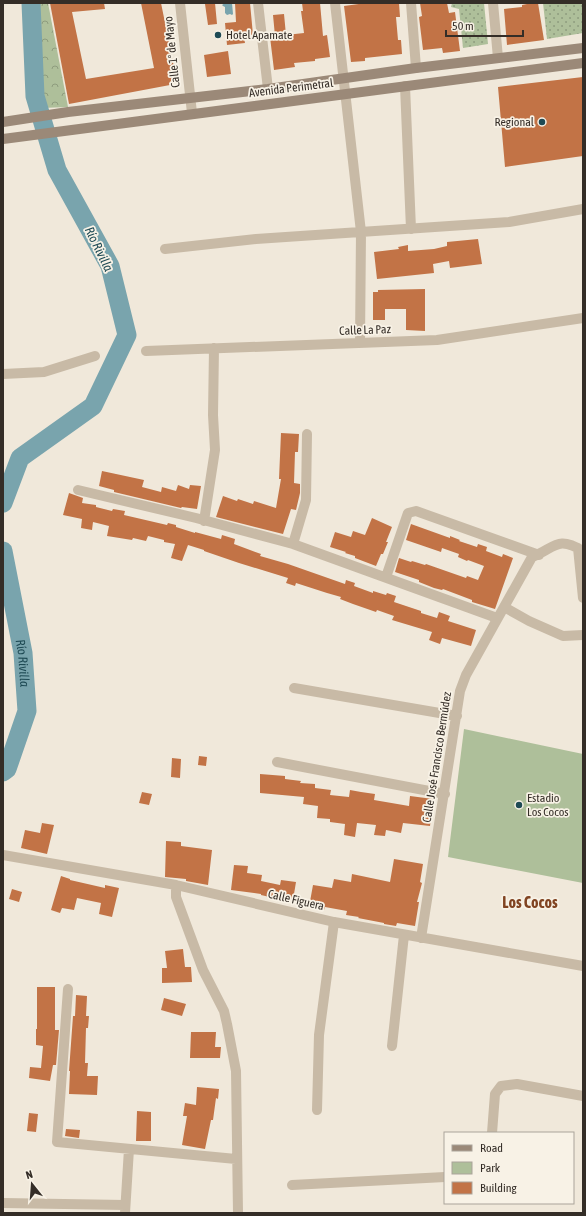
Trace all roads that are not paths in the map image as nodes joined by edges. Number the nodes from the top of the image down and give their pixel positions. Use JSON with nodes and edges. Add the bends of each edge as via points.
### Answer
{"nodes":[{"id":1,"x":180,"y":3,"type":"edge"},
{"id":2,"x":258,"y":3,"type":"edge"},
{"id":3,"x":335,"y":3,"type":"edge"},
{"id":4,"x":411,"y":3,"type":"edge"},
{"id":5,"x":493,"y":3,"type":"edge"},
{"id":6,"x":583,"y":48,"type":"edge"},
{"id":7,"x":498,"y":58,"type":"junction"},
{"id":8,"x":583,"y":63,"type":"edge"},
{"id":9,"x":416,"y":68,"type":"junction"},
{"id":10,"x":344,"y":78,"type":"junction"},
{"id":11,"x":405,"y":86,"type":"junction"},
{"id":12,"x":268,"y":89,"type":"junction"},
{"id":13,"x":345,"y":94,"type":"junction"},
{"id":14,"x":190,"y":99,"type":"junction"},
{"id":15,"x":192,"y":113,"type":"junction"},
{"id":16,"x":3,"y":122,"type":"edge"},
{"id":17,"x":3,"y":139,"type":"edge"},
{"id":18,"x":583,"y":209,"type":"edge"},
{"id":19,"x":411,"y":229,"type":"junction"},
{"id":20,"x":361,"y":232,"type":"junction"},
{"id":21,"x":165,"y":249,"type":"dead end"},
{"id":22,"x":583,"y":318,"type":"edge"},
{"id":23,"x":360,"y":343,"type":"junction"},
{"id":24,"x":214,"y":348,"type":"junction"},
{"id":25,"x":146,"y":351,"type":"dead end"},
{"id":26,"x":95,"y":356,"type":"dead end"},
{"id":27,"x":3,"y":374,"type":"edge"},
{"id":28,"x":307,"y":434,"type":"dead end"},
{"id":29,"x":78,"y":490,"type":"dead end"},
{"id":30,"x":204,"y":520,"type":"junction"},
{"id":31,"x":293,"y":544,"type":"junction"},
{"id":32,"x":580,"y":549,"type":"edge"},
{"id":33,"x":539,"y":555,"type":"junction"},
{"id":34,"x":386,"y":577,"type":"junction"},
{"id":35,"x":583,"y":598,"type":"edge"},
{"id":36,"x":504,"y":607,"type":"junction"},
{"id":37,"x":497,"y":618,"type":"junction"},
{"id":38,"x":583,"y":635,"type":"edge"},
{"id":39,"x":294,"y":688,"type":"dead end"},
{"id":40,"x":457,"y":716,"type":"junction"},
{"id":41,"x":277,"y":762,"type":"dead end"},
{"id":42,"x":445,"y":794,"type":"junction"},
{"id":43,"x":3,"y":855,"type":"edge"},
{"id":44,"x":176,"y":885,"type":"junction"},
{"id":45,"x":334,"y":922,"type":"junction"},
{"id":46,"x":404,"y":935,"type":"junction"},
{"id":47,"x":421,"y":938,"type":"junction"},
{"id":48,"x":583,"y":966,"type":"edge"},
{"id":49,"x":68,"y":989,"type":"dead end"},
{"id":50,"x":392,"y":1046,"type":"dead end"},
{"id":51,"x":583,"y":1096,"type":"edge"},
{"id":52,"x":317,"y":1110,"type":"dead end"},
{"id":53,"x":492,"y":1132,"type":"edge"},
{"id":54,"x":129,"y":1149,"type":"junction"},
{"id":55,"x":236,"y":1159,"type":"junction"},
{"id":56,"x":444,"y":1177,"type":"edge"},
{"id":57,"x":292,"y":1185,"type":"dead end"},
{"id":58,"x":3,"y":1203,"type":"edge"},
{"id":59,"x":125,"y":1209,"type":"edge"},
{"id":60,"x":238,"y":1213,"type":"edge"}],
"edges":[{"from":1,"to":14,"type":"street","name":"Calle 1° de Mayo"},
{"from":2,"to":12,"type":"street"},
{"from":3,"to":10,"type":"street"},
{"from":4,"to":9,"type":"street"},
{"from":5,"to":7,"type":"street"},
{"from":6,"to":7,"type":"main road","name":"Avenida Perimetral"},
{"from":7,"to":9,"type":"main road","name":"Avenida Perimetral"},
{"from":8,"to":11,"type":"main road","name":"Avenida Perimetral"},
{"from":9,"to":10,"type":"main road","name":"Avenida Perimetral"},
{"from":10,"to":12,"type":"main road","name":"Avenida Perimetral"},
{"from":10,"to":13,"type":"street"},
{"from":11,"to":13,"type":"main road","name":"Avenida Perimetral"},
{"from":11,"to":19,"type":"street"},
{"from":12,"to":14,"type":"main road","name":"Avenida Perimetral"},
{"from":13,"to":15,"type":"main road","name":"Avenida Perimetral"},
{"from":13,"to":20,"type":"street"},
{"from":14,"to":15,"type":"street","name":"Calle 1° de Mayo"},
{"from":14,"to":16,"type":"main road","name":"Avenida Perimetral"},
{"from":15,"to":17,"type":"main road","name":"Avenida Perimetral"},
{"from":18,"to":19,"type":"street","via":[[509,222]]},
{"from":19,"to":20,"type":"street"},
{"from":20,"to":21,"type":"street"},
{"from":20,"to":23,"type":"street"},
{"from":22,"to":23,"type":"street","name":"Calle La Paz","via":[[437,340]]},
{"from":23,"to":24,"type":"street","name":"Calle La Paz"},
{"from":24,"to":25,"type":"street","name":"Calle La Paz"},
{"from":24,"to":30,"type":"street","via":[[215,450]]},
{"from":26,"to":27,"type":"street","via":[[44,372]]},
{"from":28,"to":31,"type":"street","via":[[306,500]]},
{"from":29,"to":30,"type":"street"},
{"from":30,"to":31,"type":"street"},
{"from":31,"to":34,"type":"street"},
{"from":32,"to":33,"type":"street","name":"Calle José Francisco Bermúdez","via":[[563,543]]},
{"from":32,"to":35,"type":"street"},
{"from":33,"to":34,"type":"street","via":[[411,511],[408,513]]},
{"from":33,"to":36,"type":"street","name":"Calle José Francisco Bermúdez","via":[[532,557]]},
{"from":34,"to":37,"type":"street"},
{"from":36,"to":37,"type":"street","name":"Calle José Francisco Bermúdez"},
{"from":36,"to":38,"type":"street","via":[[563,636]]},
{"from":37,"to":40,"type":"street","name":"Calle José Francisco Bermúdez","via":[[466,675],[460,691]]},
{"from":39,"to":40,"type":"street"},
{"from":40,"to":42,"type":"street","name":"Calle José Francisco Bermúdez"},
{"from":41,"to":42,"type":"street"},
{"from":42,"to":47,"type":"street","name":"Calle José Francisco Bermúdez"},
{"from":43,"to":44,"type":"street","name":"Calle Figuera"},
{"from":44,"to":45,"type":"street","name":"Calle Figuera"},
{"from":44,"to":55,"type":"street","via":[[176,897],[203,970],[224,1011],[227,1024],[236,1071]]},
{"from":45,"to":46,"type":"street","name":"Calle Figuera"},
{"from":45,"to":52,"type":"street","via":[[319,1035]]},
{"from":46,"to":47,"type":"street","name":"Calle Figuera"},
{"from":46,"to":50,"type":"street"},
{"from":47,"to":48,"type":"street","name":"Calle Figuera"},
{"from":49,"to":54,"type":"street","via":[[57,1142]]},
{"from":51,"to":53,"type":"street","via":[[517,1084],[501,1086],[495,1094]]},
{"from":54,"to":55,"type":"street"},
{"from":54,"to":59,"type":"street"},
{"from":55,"to":60,"type":"street"},
{"from":56,"to":57,"type":"street"},
{"from":58,"to":59,"type":"street"}]}
